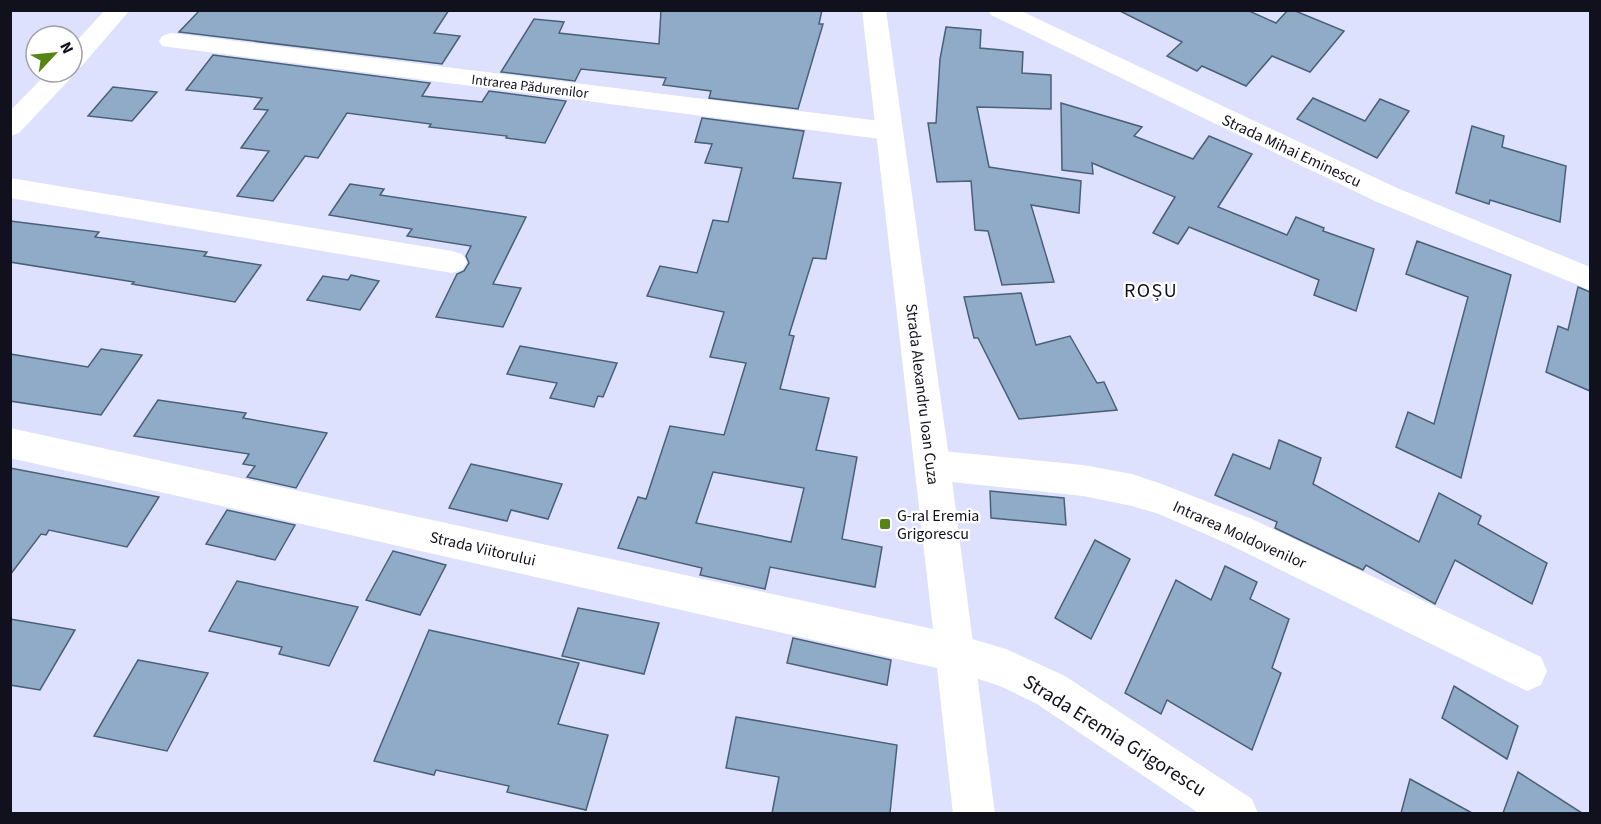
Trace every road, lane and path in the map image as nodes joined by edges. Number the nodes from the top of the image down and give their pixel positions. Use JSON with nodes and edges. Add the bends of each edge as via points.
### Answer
{"nodes":[{"id":1,"x":119,"y":10,"type":"edge"},
{"id":2,"x":874,"y":10,"type":"edge"},
{"id":3,"x":999,"y":10,"type":"edge"},
{"id":4,"x":171,"y":41,"type":"dead end"},
{"id":5,"x":84,"y":48,"type":"edge"},
{"id":6,"x":51,"y":84,"type":"edge"},
{"id":7,"x":10,"y":127,"type":"edge"},
{"id":8,"x":888,"y":131,"type":"junction"},
{"id":9,"x":10,"y":188,"type":"edge"},
{"id":10,"x":452,"y":262,"type":"dead end"},
{"id":11,"x":1590,"y":279,"type":"edge"},
{"id":12,"x":10,"y":443,"type":"edge"},
{"id":13,"x":933,"y":465,"type":"junction"},
{"id":14,"x":955,"y":653,"type":"junction"},
{"id":15,"x":1527,"y":672,"type":"dead end"},
{"id":16,"x":974,"y":813,"type":"edge"},
{"id":17,"x":1237,"y":813,"type":"edge"}],
"edges":[{"from":1,"to":5,"type":"street"},
{"from":2,"to":8,"type":"street","name":"Strada Alexandru Ioan Cuza"},
{"from":3,"to":11,"type":"street","name":"Strada Mihai Eminescu","via":[[1388,195]]},
{"from":4,"to":8,"type":"street","name":"Intrarea Pădurenilor"},
{"from":6,"to":7,"type":"street"},
{"from":8,"to":13,"type":"street","name":"Strada Alexandru Ioan Cuza"},
{"from":9,"to":10,"type":"street"},
{"from":12,"to":14,"type":"street","name":"Strada Viitorului"},
{"from":13,"to":14,"type":"street","name":"Strada Alexandru Ioan Cuza"},
{"from":13,"to":15,"type":"street","name":"Intrarea Moldovenilor","via":[[1079,480],[1132,490],[1192,510]]},
{"from":14,"to":16,"type":"street","name":"Strada Alexandru Ioan Cuza"},
{"from":14,"to":17,"type":"street","name":"Strada Eremia Grigorescu","via":[[1006,668],[1051,690]]}]}
